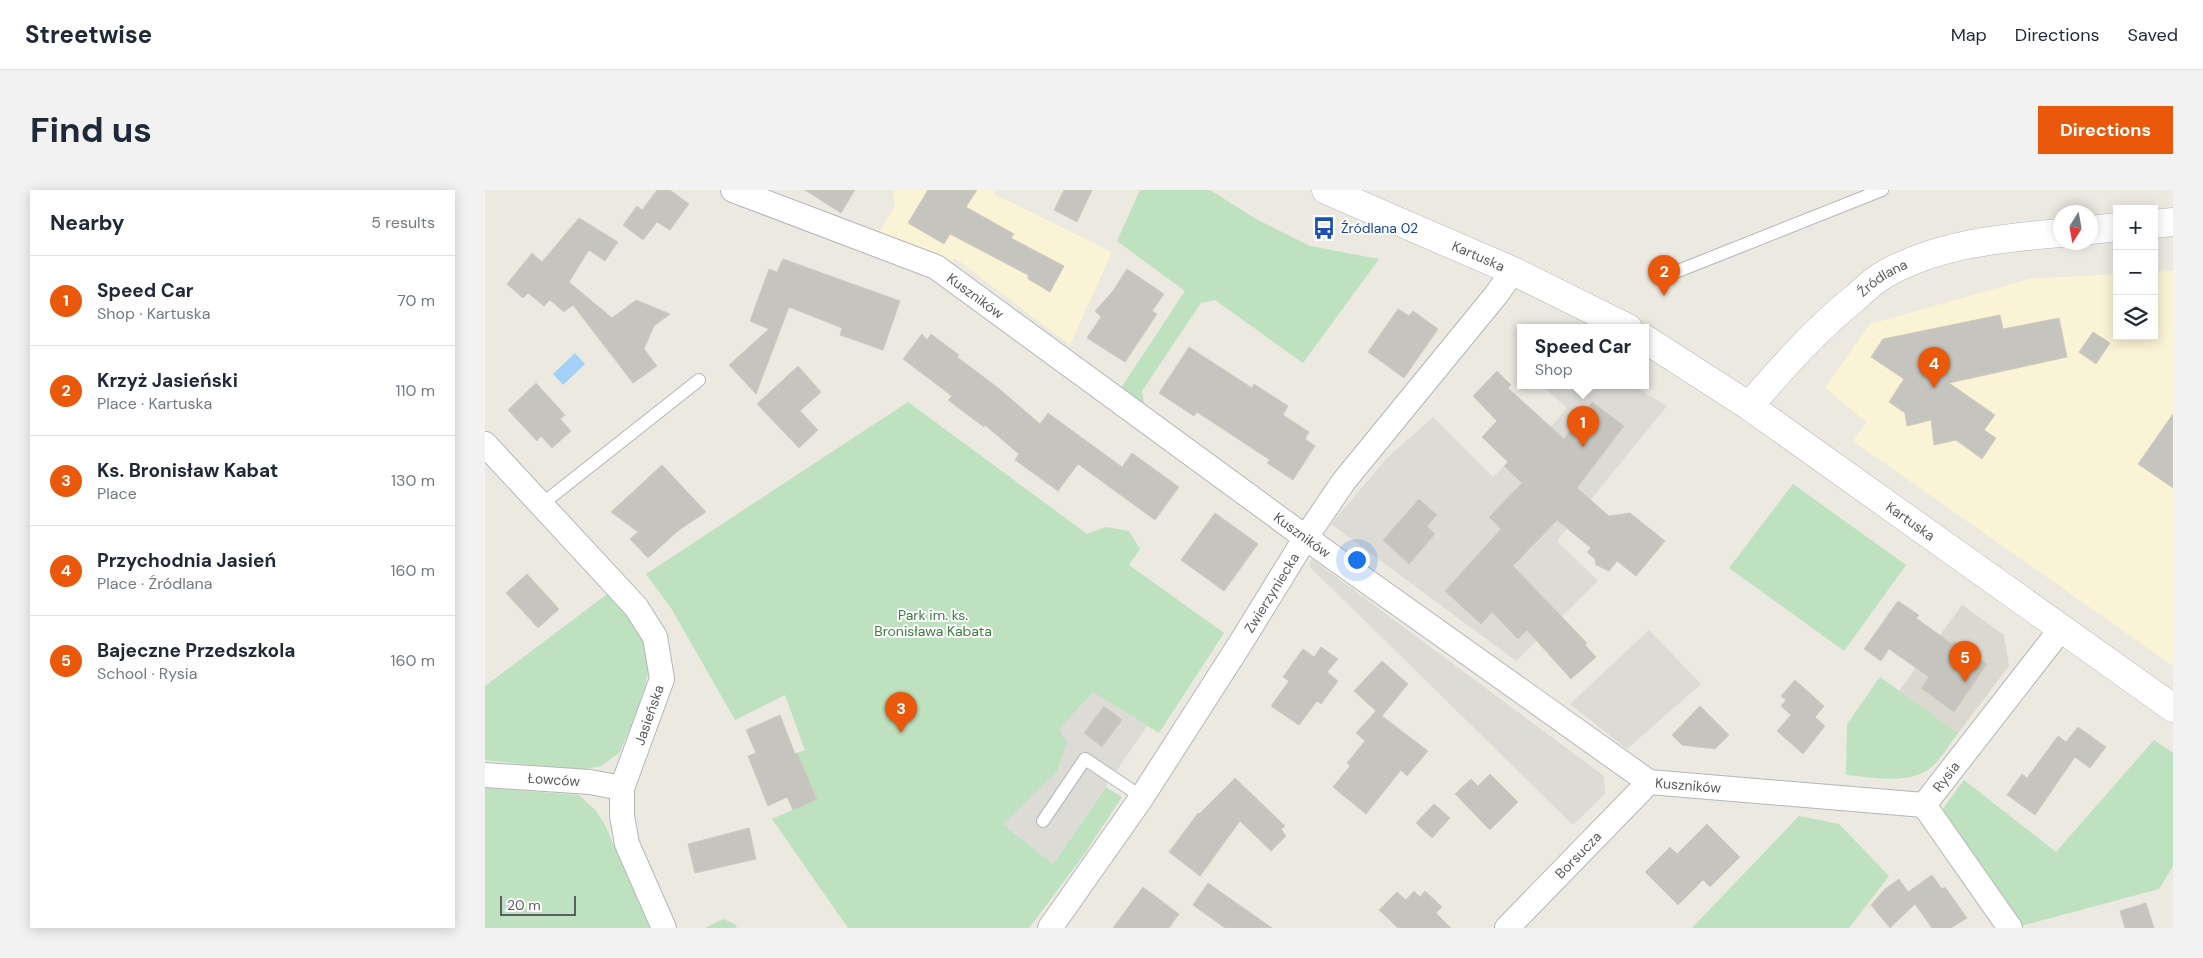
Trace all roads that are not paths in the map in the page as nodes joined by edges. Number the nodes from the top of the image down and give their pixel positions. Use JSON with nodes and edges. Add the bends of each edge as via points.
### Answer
{"nodes":[{"id":1,"x":733,"y":190,"type":"edge"},
{"id":2,"x":1326,"y":190,"type":"edge"},
{"id":3,"x":1882,"y":190,"type":"edge"},
{"id":4,"x":2173,"y":222,"type":"edge"},
{"id":5,"x":2158,"y":224,"type":"edge"},
{"id":6,"x":2113,"y":227,"type":"edge"},
{"id":7,"x":2098,"y":229,"type":"edge"},
{"id":8,"x":2053,"y":234,"type":"edge"},
{"id":9,"x":1513,"y":271,"type":"junction"},
{"id":10,"x":1673,"y":273,"type":"dead end"},
{"id":11,"x":1620,"y":324,"type":"edge"},
{"id":12,"x":1649,"y":342,"type":"edge"},
{"id":13,"x":699,"y":380,"type":"dead end"},
{"id":14,"x":1749,"y":406,"type":"junction"},
{"id":15,"x":485,"y":444,"type":"edge"},
{"id":16,"x":542,"y":504,"type":"junction"},
{"id":17,"x":1306,"y":537,"type":"junction"},
{"id":18,"x":2061,"y":629,"type":"junction"},
{"id":19,"x":2173,"y":708,"type":"edge"},
{"id":20,"x":485,"y":775,"type":"edge"},
{"id":21,"x":1649,"y":782,"type":"junction"},
{"id":22,"x":622,"y":788,"type":"junction"},
{"id":23,"x":1133,"y":790,"type":"dead end"},
{"id":24,"x":1924,"y":805,"type":"junction"},
{"id":25,"x":1043,"y":821,"type":"dead end"},
{"id":26,"x":663,"y":928,"type":"edge"},
{"id":27,"x":1051,"y":928,"type":"edge"},
{"id":28,"x":1507,"y":928,"type":"edge"},
{"id":29,"x":2010,"y":928,"type":"edge"}],
"edges":[{"from":1,"to":17,"type":"street","name":"Kuszników","via":[[936,267]]},
{"from":2,"to":9,"type":"street","name":"Kartuska"},
{"from":3,"to":10,"type":"lane"},
{"from":4,"to":5,"type":"street"},
{"from":6,"to":7,"type":"street"},
{"from":8,"to":14,"type":"street","name":"Źródlana","via":[[2004,238],[1937,252],[1884,274],[1824,323]]},
{"from":9,"to":11,"type":"street","name":"Kartuska"},
{"from":9,"to":17,"type":"street","name":"Zwierzyniecka","via":[[1344,481]]},
{"from":12,"to":14,"type":"street","name":"Kartuska"},
{"from":13,"to":16,"type":"lane"},
{"from":14,"to":18,"type":"street","name":"Kartuska"},
{"from":15,"to":16,"type":"street","name":"Jasieńska"},
{"from":16,"to":22,"type":"street","name":"Jasieńska","via":[[637,607],[655,636],[662,679]]},
{"from":17,"to":21,"type":"street","name":"Kuszników"},
{"from":17,"to":27,"type":"street","name":"Zwierzyniecka","via":[[1142,797]]},
{"from":18,"to":19,"type":"street","name":"Kartuska"},
{"from":18,"to":24,"type":"street","name":"Rysia"},
{"from":20,"to":22,"type":"street","name":"Łowców","via":[[590,782]]},
{"from":21,"to":24,"type":"street","name":"Kuszników"},
{"from":21,"to":28,"type":"street","name":"Borsucza"},
{"from":22,"to":26,"type":"street","name":"Jasieńska","via":[[621,816],[627,844]]},
{"from":23,"to":25,"type":"lane","via":[[1085,759]]},
{"from":24,"to":29,"type":"street","name":"Rysia"}]}
